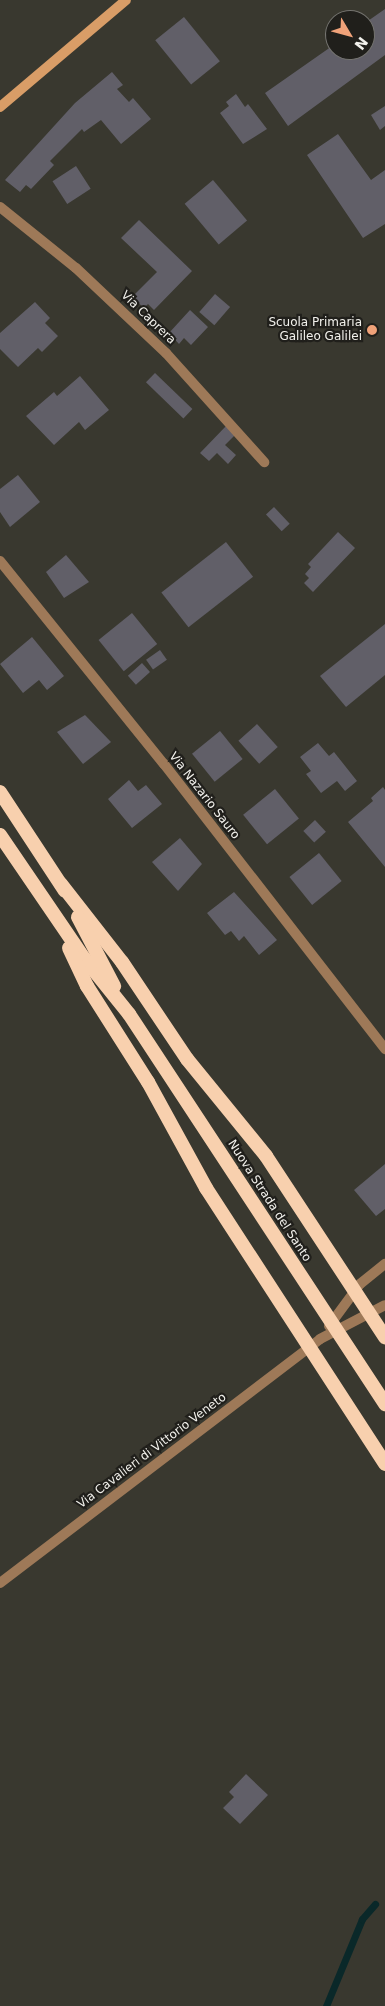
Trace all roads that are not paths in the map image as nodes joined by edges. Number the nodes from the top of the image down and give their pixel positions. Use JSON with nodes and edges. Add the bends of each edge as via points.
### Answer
{"nodes":[{"id":1,"x":126,"y":0,"type":"edge"},
{"id":2,"x":0,"y":107,"type":"edge"},
{"id":3,"x":0,"y":207,"type":"edge"},
{"id":4,"x":264,"y":462,"type":"dead end"},
{"id":5,"x":0,"y":562,"type":"edge"},
{"id":6,"x":0,"y":792,"type":"edge"},
{"id":7,"x":0,"y":835,"type":"edge"},
{"id":8,"x":61,"y":884,"type":"junction"},
{"id":9,"x":47,"y":902,"type":"junction"},
{"id":10,"x":129,"y":1014,"type":"junction"},
{"id":11,"x":385,"y":1049,"type":"edge"},
{"id":12,"x":385,"y":1264,"type":"edge"},
{"id":13,"x":385,"y":1305,"type":"edge"},
{"id":14,"x":385,"y":1337,"type":"edge"},
{"id":15,"x":320,"y":1339,"type":"junction"},
{"id":16,"x":385,"y":1404,"type":"edge"},
{"id":17,"x":385,"y":1464,"type":"edge"},
{"id":18,"x":0,"y":1583,"type":"edge"}],
"edges":[{"from":1,"to":2,"type":"main road"},
{"from":3,"to":4,"type":"street","name":"Via Caprera","via":[[76,268],[166,353]]},
{"from":5,"to":11,"type":"street","name":"Via Nazario Sauro","via":[[164,764]]},
{"from":6,"to":8,"type":"highway","name":"Nuova Strada del Santo"},
{"from":7,"to":9,"type":"highway","name":"Nuova Strada del Santo"},
{"from":8,"to":10,"type":"highway","name":"Nuova Strada del Santo"},
{"from":8,"to":14,"type":"highway","via":[[122,962],[187,1059],[266,1156]]},
{"from":9,"to":10,"type":"highway","name":"Nuova Strada del Santo","via":[[84,958]]},
{"from":9,"to":17,"type":"highway","via":[[87,986],[148,1082],[206,1188]]},
{"from":10,"to":16,"type":"highway","name":"Nuova Strada del Santo"},
{"from":12,"to":15,"type":"street","name":"Via Cavalieri di Vittorio Veneto","via":[[360,1284]]},
{"from":13,"to":15,"type":"street","name":"Via Cavalieri di Vittorio Veneto"},
{"from":15,"to":18,"type":"street","name":"Via Cavalieri di Vittorio Veneto"}]}
